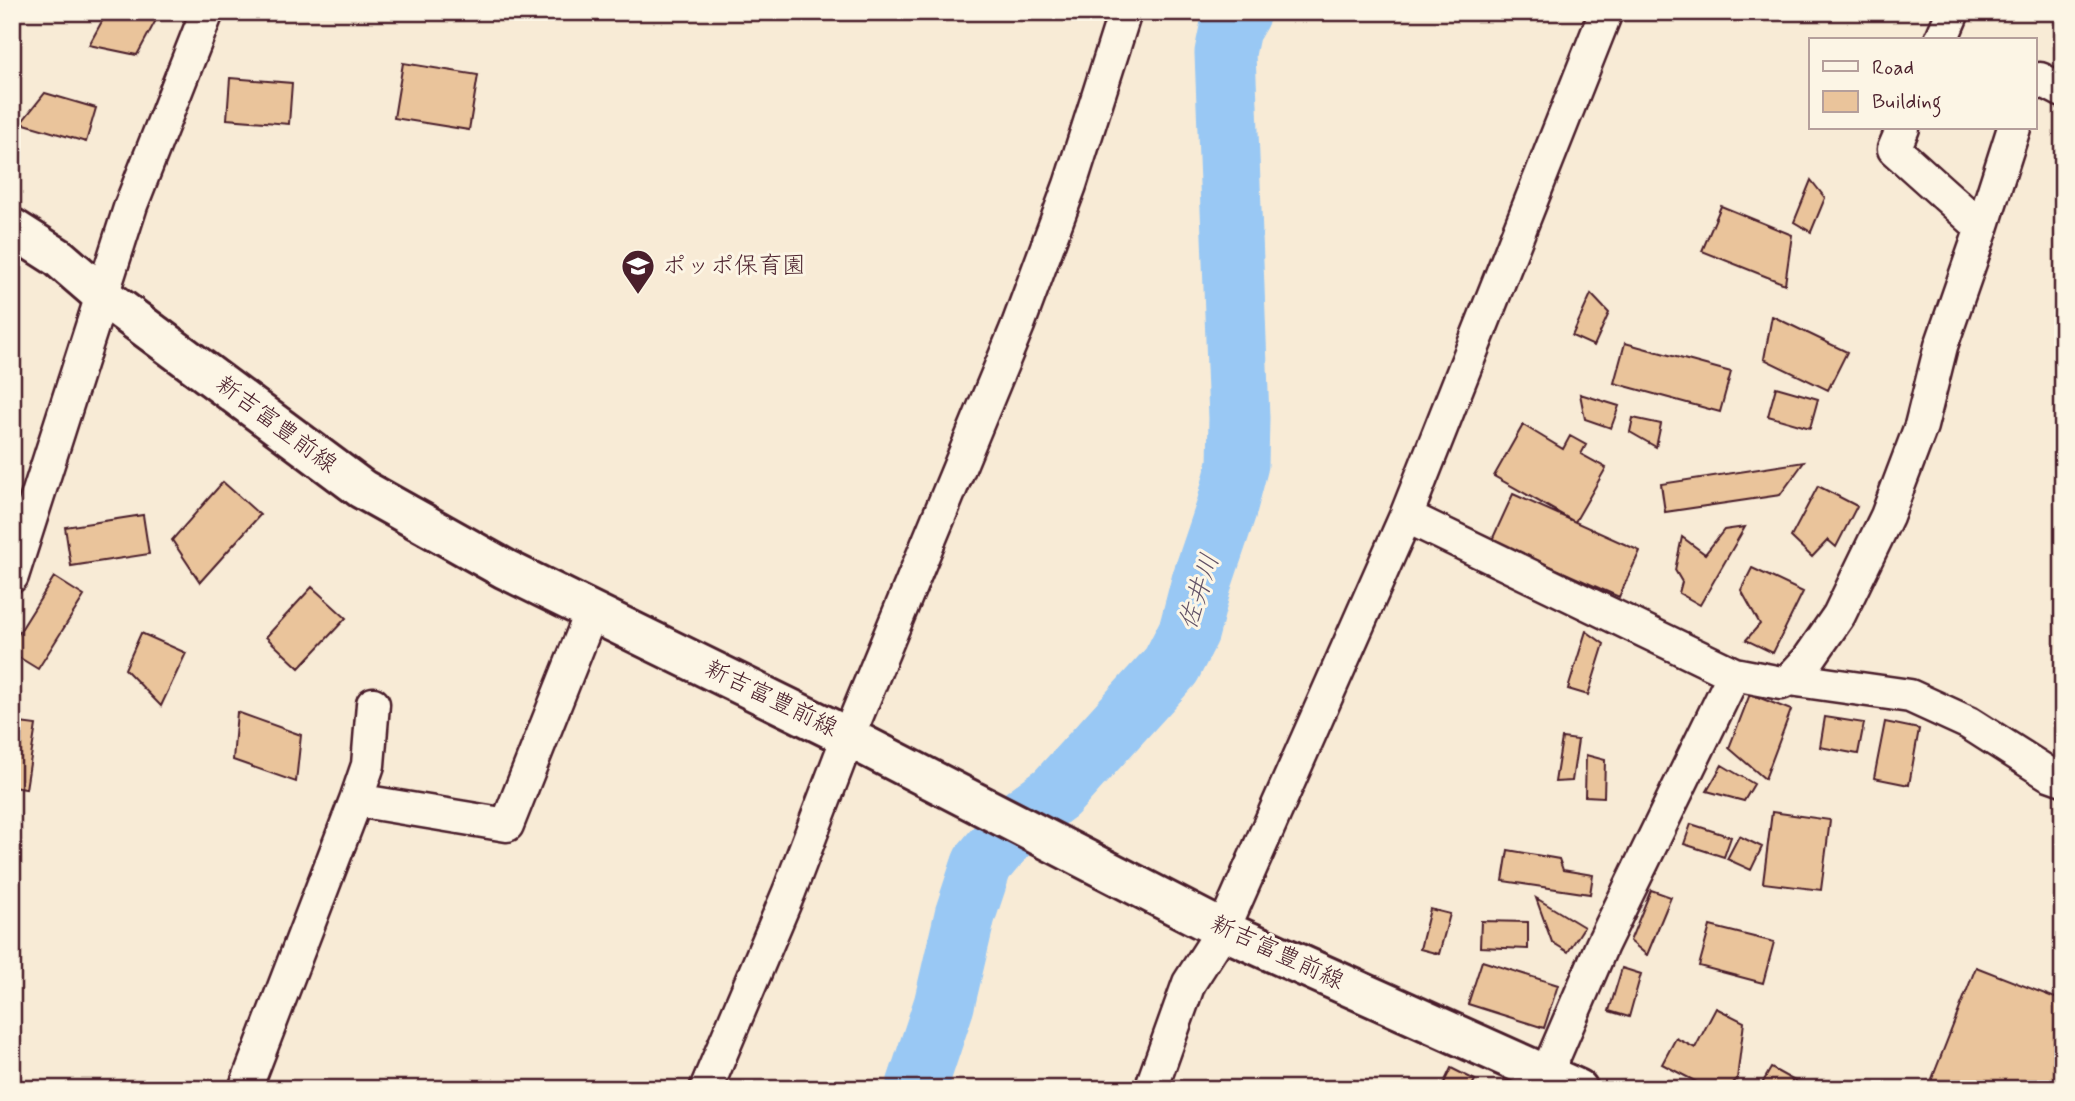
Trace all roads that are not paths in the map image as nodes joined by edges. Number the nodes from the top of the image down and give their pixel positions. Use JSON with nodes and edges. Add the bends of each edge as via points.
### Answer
{"nodes":[{"id":1,"x":207,"y":12,"type":"edge"},
{"id":2,"x":1125,"y":12,"type":"edge"},
{"id":3,"x":1606,"y":12,"type":"edge"},
{"id":4,"x":1953,"y":12,"type":"edge"},
{"id":5,"x":1942,"y":38,"type":"edge"},
{"id":6,"x":2036,"y":83,"type":"edge"},
{"id":7,"x":2063,"y":91,"type":"edge"},
{"id":8,"x":1902,"y":130,"type":"edge"},
{"id":9,"x":2013,"y":130,"type":"edge"},
{"id":10,"x":12,"y":228,"type":"edge"},
{"id":11,"x":1982,"y":228,"type":"junction"},
{"id":12,"x":103,"y":296,"type":"junction"},
{"id":13,"x":1406,"y":516,"type":"junction"},
{"id":14,"x":12,"y":576,"type":"edge"},
{"id":15,"x":592,"y":611,"type":"junction"},
{"id":16,"x":1734,"y":674,"type":"junction"},
{"id":17,"x":1790,"y":679,"type":"junction"},
{"id":18,"x":373,"y":705,"type":"dead end"},
{"id":19,"x":848,"y":737,"type":"junction"},
{"id":20,"x":2063,"y":779,"type":"edge"},
{"id":21,"x":356,"y":800,"type":"junction"},
{"id":22,"x":1223,"y":929,"type":"junction"},
{"id":23,"x":1568,"y":1085,"type":"edge"},
{"id":24,"x":245,"y":1089,"type":"edge"},
{"id":25,"x":706,"y":1089,"type":"edge"},
{"id":26,"x":1151,"y":1089,"type":"edge"}],
"edges":[{"from":1,"to":12,"type":"street","via":[[131,205]]},
{"from":2,"to":19,"type":"street","via":[[1070,185],[1018,325]]},
{"from":3,"to":13,"type":"street"},
{"from":4,"to":5,"type":"street"},
{"from":6,"to":7,"type":"street","via":[[2040,79]]},
{"from":8,"to":11,"type":"street","via":[[1894,149]]},
{"from":9,"to":11,"type":"street"},
{"from":10,"to":12,"type":"main road","name":"新吉富豊前線","via":[[59,258]]},
{"from":11,"to":17,"type":"street","via":[[1941,346],[1921,426],[1887,516],[1839,615]]},
{"from":12,"to":14,"type":"street"},
{"from":12,"to":15,"type":"main road","name":"新吉富豊前線","via":[[362,489],[505,569]]},
{"from":13,"to":16,"type":"street"},
{"from":13,"to":22,"type":"street"},
{"from":15,"to":19,"type":"main road","name":"新吉富豊前線"},
{"from":15,"to":21,"type":"street","via":[[507,825]]},
{"from":16,"to":17,"type":"street","via":[[1781,683]]},
{"from":16,"to":23,"type":"street","via":[[1602,946]]},
{"from":17,"to":20,"type":"street","via":[[1910,696],[1969,723]]},
{"from":18,"to":21,"type":"street","via":[[368,765]]},
{"from":19,"to":22,"type":"main road","name":"新吉富豊前線"},
{"from":19,"to":25,"type":"street"},
{"from":21,"to":24,"type":"street"},
{"from":22,"to":23,"type":"main road","name":"新吉富豊前線"},
{"from":22,"to":26,"type":"street","via":[[1189,983]]}]}
